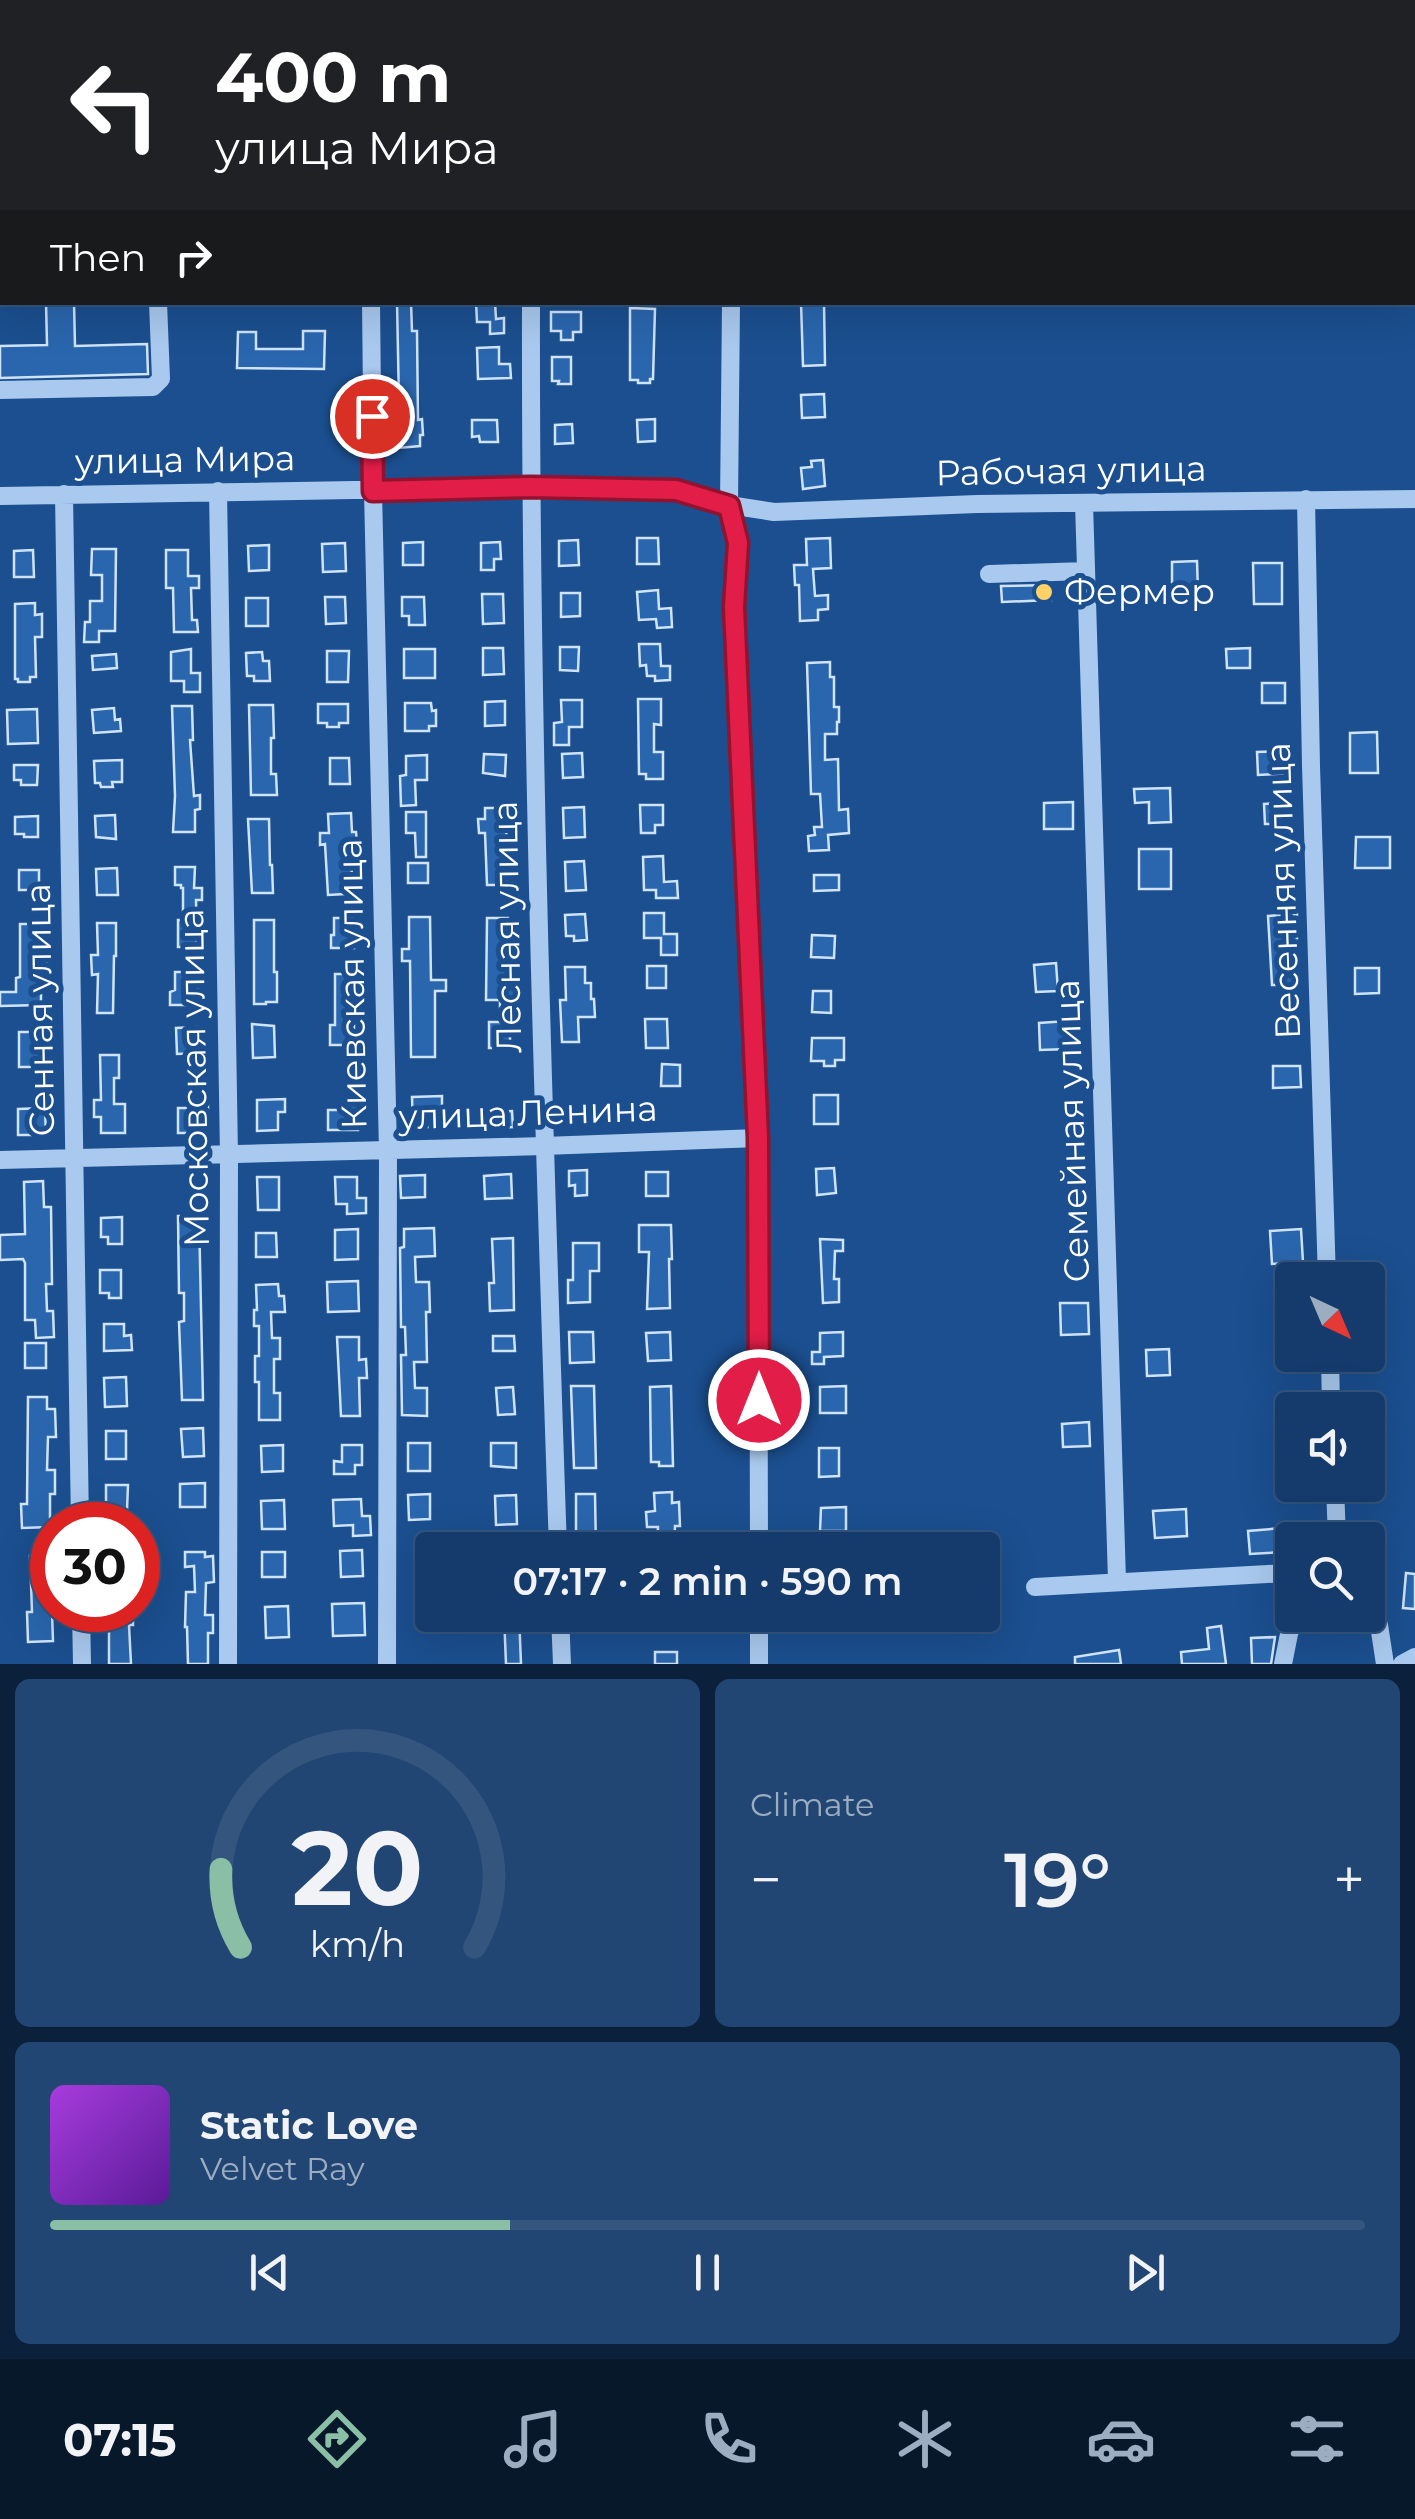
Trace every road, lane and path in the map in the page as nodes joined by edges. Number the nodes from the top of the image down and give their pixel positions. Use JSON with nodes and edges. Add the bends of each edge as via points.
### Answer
{"nodes":[{"id":1,"x":158,"y":305,"type":"edge"},
{"id":2,"x":371,"y":305,"type":"edge"},
{"id":3,"x":531,"y":305,"type":"edge"},
{"id":4,"x":731,"y":305,"type":"edge"},
{"id":5,"x":0,"y":390,"type":"edge"},
{"id":6,"x":531,"y":487,"type":"junction"},
{"id":7,"x":373,"y":491,"type":"junction"},
{"id":8,"x":218,"y":492,"type":"junction"},
{"id":9,"x":64,"y":494,"type":"junction"},
{"id":10,"x":0,"y":496,"type":"edge"},
{"id":11,"x":1306,"y":499,"type":"junction"},
{"id":12,"x":1415,"y":499,"type":"edge"},
{"id":13,"x":1084,"y":503,"type":"junction"},
{"id":14,"x":729,"y":506,"type":"junction"},
{"id":15,"x":1086,"y":570,"type":"junction"},
{"id":16,"x":989,"y":574,"type":"dead end"},
{"id":17,"x":758,"y":1138,"type":"junction"},
{"id":18,"x":544,"y":1146,"type":"junction"},
{"id":19,"x":388,"y":1150,"type":"junction"},
{"id":20,"x":229,"y":1155,"type":"junction"},
{"id":21,"x":75,"y":1159,"type":"junction"},
{"id":22,"x":0,"y":1160,"type":"edge"},
{"id":23,"x":1326,"y":1262,"type":"edge"},
{"id":24,"x":80,"y":1502,"type":"edge"},
{"id":25,"x":557,"y":1532,"type":"edge"},
{"id":26,"x":759,"y":1532,"type":"edge"},
{"id":27,"x":1275,"y":1575,"type":"edge"},
{"id":28,"x":1118,"y":1581,"type":"junction"},
{"id":29,"x":1035,"y":1587,"type":"dead end"},
{"id":30,"x":81,"y":1632,"type":"edge"},
{"id":31,"x":561,"y":1632,"type":"edge"},
{"id":32,"x":759,"y":1632,"type":"edge"},
{"id":33,"x":1290,"y":1632,"type":"edge"},
{"id":34,"x":1380,"y":1632,"type":"edge"},
{"id":35,"x":1415,"y":1657,"type":"edge"},
{"id":36,"x":82,"y":1664,"type":"edge"},
{"id":37,"x":228,"y":1664,"type":"edge"},
{"id":38,"x":388,"y":1664,"type":"edge"},
{"id":39,"x":562,"y":1664,"type":"edge"},
{"id":40,"x":760,"y":1664,"type":"edge"},
{"id":41,"x":1283,"y":1664,"type":"edge"},
{"id":42,"x":1385,"y":1664,"type":"edge"},
{"id":43,"x":1402,"y":1664,"type":"edge"}],
"edges":[{"from":1,"to":5,"type":"street","via":[[161,379],[153,386]]},
{"from":2,"to":7,"type":"street","name":"Киевская улица"},
{"from":3,"to":6,"type":"street","name":"Лесная улица"},
{"from":4,"to":14,"type":"street"},
{"from":6,"to":7,"type":"street","name":"улица Мира"},
{"from":6,"to":14,"type":"street","name":"улица Мира","via":[[676,490]]},
{"from":6,"to":18,"type":"street","name":"Лесная улица"},
{"from":7,"to":8,"type":"street","name":"улица Мира"},
{"from":7,"to":19,"type":"street","name":"Киевская улица"},
{"from":8,"to":9,"type":"street","name":"улица Мира"},
{"from":8,"to":20,"type":"street","name":"Московская улица"},
{"from":9,"to":10,"type":"street","name":"улица Мира"},
{"from":9,"to":21,"type":"street","name":"Сенная улица"},
{"from":11,"to":12,"type":"street","name":"Рабочая улица"},
{"from":11,"to":13,"type":"street","name":"Рабочая улица"},
{"from":11,"to":23,"type":"street","name":"Весенняя улица"},
{"from":13,"to":14,"type":"street","name":"Рабочая улица","via":[[774,512]]},
{"from":13,"to":15,"type":"street","name":"Семейная улица"},
{"from":14,"to":17,"type":"street","via":[[738,543],[734,607]]},
{"from":15,"to":16,"type":"street"},
{"from":15,"to":28,"type":"street","name":"Семейная улица"},
{"from":17,"to":18,"type":"street","name":"улица Ленина"},
{"from":17,"to":26,"type":"street"},
{"from":18,"to":19,"type":"street","name":"улица Ленина"},
{"from":18,"to":25,"type":"street","name":"Лесная улица"},
{"from":19,"to":20,"type":"street","name":"улица Ленина"},
{"from":19,"to":38,"type":"street","name":"Киевская улица"},
{"from":20,"to":21,"type":"street","name":"улица Ленина"},
{"from":20,"to":37,"type":"street","name":"Московская улица"},
{"from":21,"to":22,"type":"street","name":"улица Ленина"},
{"from":21,"to":24,"type":"street","name":"Сенная улица"},
{"from":27,"to":28,"type":"street"},
{"from":28,"to":29,"type":"street"},
{"from":30,"to":36,"type":"street"},
{"from":31,"to":39,"type":"street"},
{"from":32,"to":40,"type":"street"},
{"from":33,"to":41,"type":"street"},
{"from":34,"to":42,"type":"street"},
{"from":35,"to":43,"type":"street"}]}
